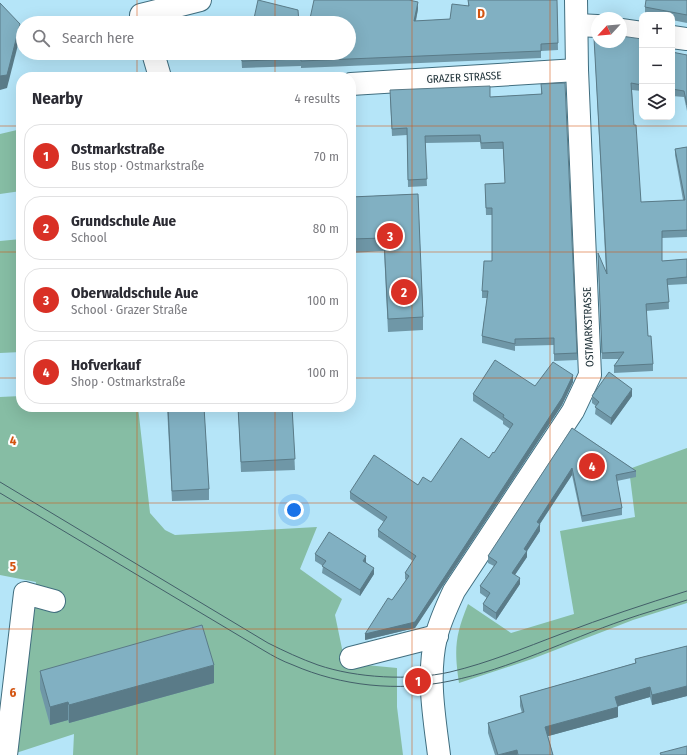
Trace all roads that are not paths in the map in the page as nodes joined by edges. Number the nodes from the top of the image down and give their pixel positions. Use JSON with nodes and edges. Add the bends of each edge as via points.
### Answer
{"nodes":[{"id":1,"x":200,"y":0,"type":"edge"},
{"id":2,"x":576,"y":0,"type":"edge"},
{"id":3,"x":140,"y":13,"type":"edge"},
{"id":4,"x":587,"y":25,"type":"edge"},
{"id":5,"x":627,"y":31,"type":"edge"},
{"id":6,"x":639,"y":33,"type":"edge"},
{"id":7,"x":675,"y":37,"type":"edge"},
{"id":8,"x":687,"y":39,"type":"edge"},
{"id":9,"x":155,"y":60,"type":"edge"},
{"id":10,"x":577,"y":70,"type":"junction"},
{"id":11,"x":159,"y":72,"type":"edge"},
{"id":12,"x":356,"y":84,"type":"edge"},
{"id":13,"x":54,"y":601,"type":"dead end"},
{"id":14,"x":437,"y":636,"type":"junction"},
{"id":15,"x":351,"y":658,"type":"dead end"},
{"id":16,"x":6,"y":755,"type":"edge"},
{"id":17,"x":439,"y":755,"type":"edge"}],
"edges":[{"from":1,"to":3,"type":"street"},
{"from":2,"to":4,"type":"street","name":"OSTMARKSTRASSE"},
{"from":4,"to":10,"type":"street","name":"OSTMARKSTRASSE"},
{"from":5,"to":6,"type":"street"},
{"from":7,"to":8,"type":"street"},
{"from":9,"to":11,"type":"street"},
{"from":10,"to":12,"type":"street","name":"GRAZER STRASSE"},
{"from":10,"to":14,"type":"street","name":"OSTMARKSTRASSE","via":[[590,375],[574,411],[454,591]]},
{"from":13,"to":16,"type":"street","via":[[26,593]]},
{"from":14,"to":15,"type":"street"},
{"from":14,"to":17,"type":"street","name":"OSTMARKSTRASSE","via":[[431,675]]}]}
